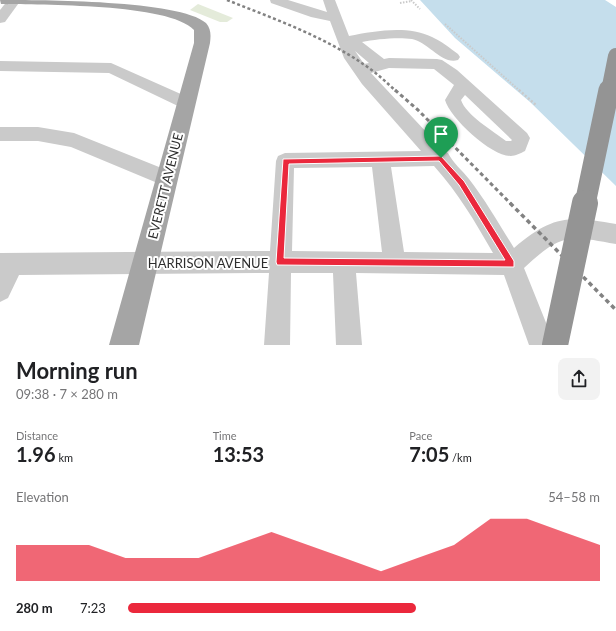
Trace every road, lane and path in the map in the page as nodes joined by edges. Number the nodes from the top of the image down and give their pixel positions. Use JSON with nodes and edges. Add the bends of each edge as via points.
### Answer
{"nodes":[{"id":1,"x":1,"y":0,"type":"edge"},
{"id":2,"x":15,"y":0,"type":"edge"},
{"id":3,"x":276,"y":0,"type":"edge"},
{"id":4,"x":329,"y":0,"type":"edge"},
{"id":5,"x":412,"y":0,"type":"edge"},
{"id":6,"x":400,"y":3,"type":"dead end"},
{"id":7,"x":420,"y":9,"type":"dead end"},
{"id":8,"x":335,"y":18,"type":"junction"},
{"id":9,"x":0,"y":19,"type":"edge"},
{"id":10,"x":445,"y":24,"type":"dead end"},
{"id":11,"x":347,"y":40,"type":"junction"},
{"id":12,"x":616,"y":56,"type":"edge"},
{"id":13,"x":454,"y":57,"type":"dead end"},
{"id":14,"x":382,"y":65,"type":"junction"},
{"id":15,"x":0,"y":66,"type":"edge"},
{"id":16,"x":361,"y":70,"type":"junction"},
{"id":17,"x":463,"y":85,"type":"dead end"},
{"id":18,"x":186,"y":103,"type":"junction"},
{"id":19,"x":537,"y":106,"type":"dead end"},
{"id":20,"x":0,"y":134,"type":"edge"},
{"id":21,"x":441,"y":158,"type":"junction"},
{"id":22,"x":381,"y":160,"type":"junction"},
{"id":23,"x":167,"y":179,"type":"junction"},
{"id":24,"x":616,"y":234,"type":"edge"},
{"id":25,"x":280,"y":262,"type":"junction"},
{"id":26,"x":344,"y":262,"type":"junction"},
{"id":27,"x":145,"y":263,"type":"junction"},
{"id":28,"x":394,"y":263,"type":"junction"},
{"id":29,"x":6,"y":264,"type":"edge"},
{"id":30,"x":511,"y":264,"type":"junction"},
{"id":31,"x":0,"y":290,"type":"edge"},
{"id":32,"x":124,"y":345,"type":"edge"},
{"id":33,"x":277,"y":345,"type":"edge"},
{"id":34,"x":349,"y":345,"type":"edge"},
{"id":35,"x":542,"y":345,"type":"edge"},
{"id":36,"x":555,"y":345,"type":"edge"}],
"edges":[{"from":1,"to":2,"type":"main road"},
{"from":2,"to":9,"type":"street"},
{"from":2,"to":18,"type":"main road","name":"EVERETT AVENUE","via":[[137,3],[165,8],[195,20],[203,35]]},
{"from":3,"to":8,"type":"street"},
{"from":4,"to":8,"type":"street"},
{"from":5,"to":6,"type":"path"},
{"from":5,"to":7,"type":"path"},
{"from":8,"to":11,"type":"street"},
{"from":10,"to":19,"type":"path"},
{"from":11,"to":13,"type":"street","via":[[375,35],[413,35],[427,40]]},
{"from":11,"to":14,"type":"street"},
{"from":11,"to":16,"type":"street","via":[[349,55]]},
{"from":12,"to":36,"type":"highway","bridge":true},
{"from":14,"to":16,"type":"street"},
{"from":14,"to":17,"type":"street","via":[[437,64]]},
{"from":15,"to":18,"type":"street","via":[[111,68]]},
{"from":16,"to":21,"type":"street"},
{"from":18,"to":23,"type":"main road","name":"EVERETT AVENUE"},
{"from":20,"to":23,"type":"street","via":[[38,134],[74,140]]},
{"from":21,"to":22,"type":"street"},
{"from":21,"to":30,"type":"street","via":[[461,183]]},
{"from":22,"to":25,"type":"street","via":[[286,161]]},
{"from":22,"to":28,"type":"street"},
{"from":23,"to":27,"type":"main road","name":"EVERETT AVENUE"},
{"from":24,"to":30,"type":"street","via":[[576,228],[562,230],[544,237]]},
{"from":25,"to":26,"type":"street","name":"HARRISON AVENUE"},
{"from":25,"to":27,"type":"street","name":"HARRISON AVENUE"},
{"from":25,"to":33,"type":"street"},
{"from":26,"to":28,"type":"street","name":"HARRISON AVENUE"},
{"from":26,"to":34,"type":"street"},
{"from":27,"to":29,"type":"street","name":"HARRISON AVENUE"},
{"from":27,"to":32,"type":"main road","name":"EVERETT AVENUE"},
{"from":28,"to":30,"type":"street","name":"HARRISON AVENUE"},
{"from":29,"to":31,"type":"street"},
{"from":30,"to":35,"type":"street"}]}
